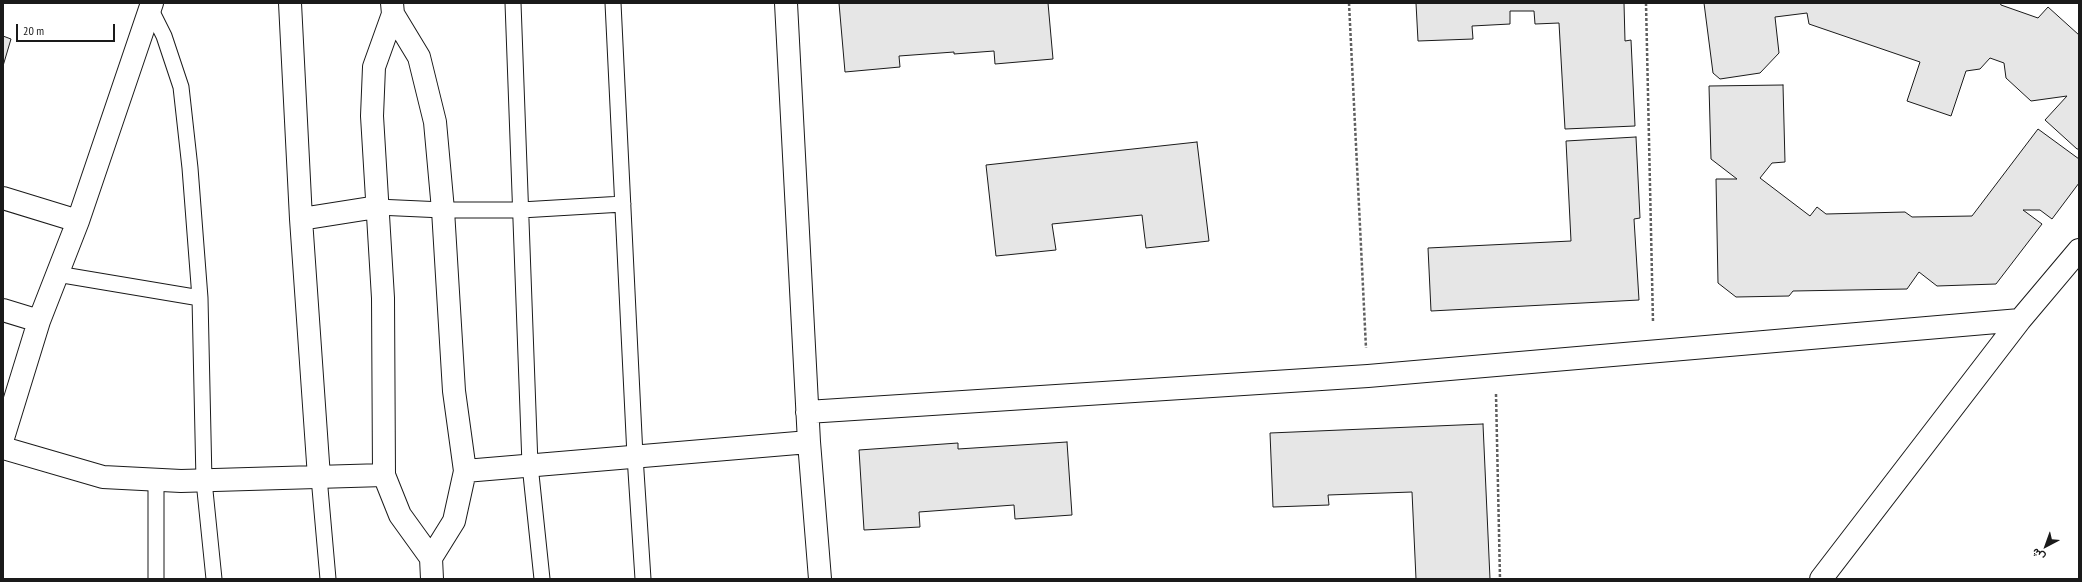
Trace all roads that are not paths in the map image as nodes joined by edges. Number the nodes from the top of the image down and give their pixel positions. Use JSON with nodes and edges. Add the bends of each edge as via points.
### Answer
{"nodes":[{"id":1,"x":290,"y":3,"type":"edge"},
{"id":2,"x":513,"y":3,"type":"edge"},
{"id":3,"x":613,"y":3,"type":"edge"},
{"id":4,"x":786,"y":3,"type":"edge"},
{"id":5,"x":151,"y":5,"type":"edge"},
{"id":6,"x":392,"y":9,"type":"edge"},
{"id":7,"x":3,"y":198,"type":"edge"},
{"id":8,"x":623,"y":204,"type":"junction"},
{"id":9,"x":377,"y":207,"type":"junction"},
{"id":10,"x":443,"y":210,"type":"junction"},
{"id":11,"x":521,"y":210,"type":"junction"},
{"id":12,"x":301,"y":218,"type":"junction"},
{"id":13,"x":78,"y":221,"type":"junction"},
{"id":14,"x":2079,"y":250,"type":"edge"},
{"id":15,"x":57,"y":274,"type":"junction"},
{"id":16,"x":200,"y":298,"type":"junction"},
{"id":17,"x":3,"y":310,"type":"edge"},
{"id":18,"x":2020,"y":320,"type":"junction"},
{"id":19,"x":39,"y":322,"type":"junction"},
{"id":20,"x":807,"y":412,"type":"junction"},
{"id":21,"x":3,"y":438,"type":"edge"},
{"id":22,"x":809,"y":442,"type":"junction"},
{"id":23,"x":3,"y":448,"type":"edge"},
{"id":24,"x":635,"y":456,"type":"junction"},
{"id":25,"x":530,"y":465,"type":"junction"},
{"id":26,"x":465,"y":471,"type":"junction"},
{"id":27,"x":384,"y":475,"type":"junction"},
{"id":28,"x":319,"y":477,"type":"junction"},
{"id":29,"x":156,"y":480,"type":"junction"},
{"id":30,"x":204,"y":481,"type":"junction"},
{"id":31,"x":431,"y":558,"type":"junction"},
{"id":32,"x":156,"y":579,"type":"edge"},
{"id":33,"x":214,"y":579,"type":"edge"},
{"id":34,"x":328,"y":579,"type":"edge"},
{"id":35,"x":432,"y":579,"type":"edge"},
{"id":36,"x":542,"y":579,"type":"edge"},
{"id":37,"x":643,"y":579,"type":"edge"},
{"id":38,"x":820,"y":579,"type":"edge"},
{"id":39,"x":1821,"y":579,"type":"edge"}],
"edges":[{"from":1,"to":12,"type":"street"},
{"from":2,"to":11,"type":"lane"},
{"from":3,"to":8,"type":"lane"},
{"from":4,"to":20,"type":"street"},
{"from":5,"to":13,"type":"street"},
{"from":5,"to":16,"type":"lane","via":[[181,88]]},
{"from":6,"to":9,"type":"street","via":[[374,67],[372,116]]},
{"from":6,"to":10,"type":"street","via":[[419,57],[435,122]]},
{"from":7,"to":13,"type":"street"},
{"from":8,"to":11,"type":"lane"},
{"from":8,"to":24,"type":"lane"},
{"from":9,"to":10,"type":"lane"},
{"from":9,"to":12,"type":"street"},
{"from":9,"to":27,"type":"street","via":[[383,298]]},
{"from":10,"to":11,"type":"lane"},
{"from":10,"to":26,"type":"street","via":[[454,391]]},
{"from":11,"to":25,"type":"lane"},
{"from":12,"to":28,"type":"street"},
{"from":13,"to":15,"type":"street"},
{"from":14,"to":18,"type":"street"},
{"from":15,"to":16,"type":"lane"},
{"from":15,"to":19,"type":"street"},
{"from":16,"to":30,"type":"lane"},
{"from":17,"to":19,"type":"street"},
{"from":18,"to":20,"type":"street","via":[[1368,376]]},
{"from":18,"to":39,"type":"street"},
{"from":19,"to":21,"type":"street"},
{"from":20,"to":22,"type":"street"},
{"from":22,"to":24,"type":"street"},
{"from":22,"to":38,"type":"street"},
{"from":23,"to":29,"type":"street","via":[[103,477]]},
{"from":24,"to":25,"type":"street"},
{"from":24,"to":37,"type":"lane"},
{"from":25,"to":26,"type":"street"},
{"from":25,"to":36,"type":"lane"},
{"from":26,"to":31,"type":"street","via":[[454,521]]},
{"from":27,"to":28,"type":"street"},
{"from":27,"to":31,"type":"street","via":[[400,515]]},
{"from":28,"to":30,"type":"street"},
{"from":28,"to":34,"type":"lane"},
{"from":29,"to":30,"type":"street"},
{"from":29,"to":32,"type":"lane"},
{"from":30,"to":33,"type":"lane"},
{"from":31,"to":35,"type":"street"}]}
